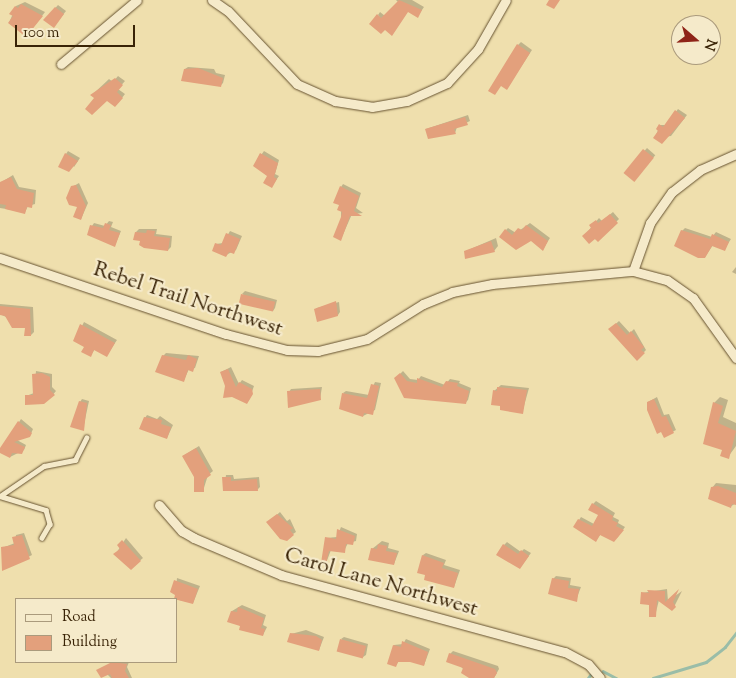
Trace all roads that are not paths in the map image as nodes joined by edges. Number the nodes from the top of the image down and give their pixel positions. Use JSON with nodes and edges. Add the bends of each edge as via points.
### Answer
{"nodes":[{"id":1,"x":137,"y":0,"type":"edge"},
{"id":2,"x":212,"y":0,"type":"edge"},
{"id":3,"x":506,"y":0,"type":"edge"},
{"id":4,"x":61,"y":64,"type":"dead end"},
{"id":5,"x":736,"y":154,"type":"edge"},
{"id":6,"x":0,"y":258,"type":"edge"},
{"id":7,"x":634,"y":271,"type":"junction"},
{"id":8,"x":736,"y":358,"type":"edge"},
{"id":9,"x":86,"y":438,"type":"dead end"},
{"id":10,"x":0,"y":496,"type":"edge"},
{"id":11,"x":159,"y":505,"type":"dead end"},
{"id":12,"x":42,"y":538,"type":"dead end"},
{"id":13,"x":600,"y":678,"type":"edge"}],
"edges":[{"from":1,"to":4,"type":"street"},
{"from":2,"to":3,"type":"street","via":[[228,11],[297,84],[335,101],[372,107],[407,101],[447,83],[478,49]]},
{"from":5,"to":7,"type":"street","via":[[700,170],[672,192],[650,223]]},
{"from":6,"to":7,"type":"street","name":"Rebel Trail Northwest","via":[[226,334],[287,350],[318,351],[367,339],[423,304],[452,292],[492,284]]},
{"from":7,"to":8,"type":"street","name":"Rebel Trail Northwest","via":[[667,280],[693,298]]},
{"from":9,"to":10,"type":"lane","via":[[75,460],[44,466]]},
{"from":10,"to":12,"type":"lane","via":[[46,510],[50,524]]},
{"from":11,"to":13,"type":"street","name":"Carol Lane Northwest","via":[[182,531],[194,538],[281,575],[565,652],[588,664]]}]}
